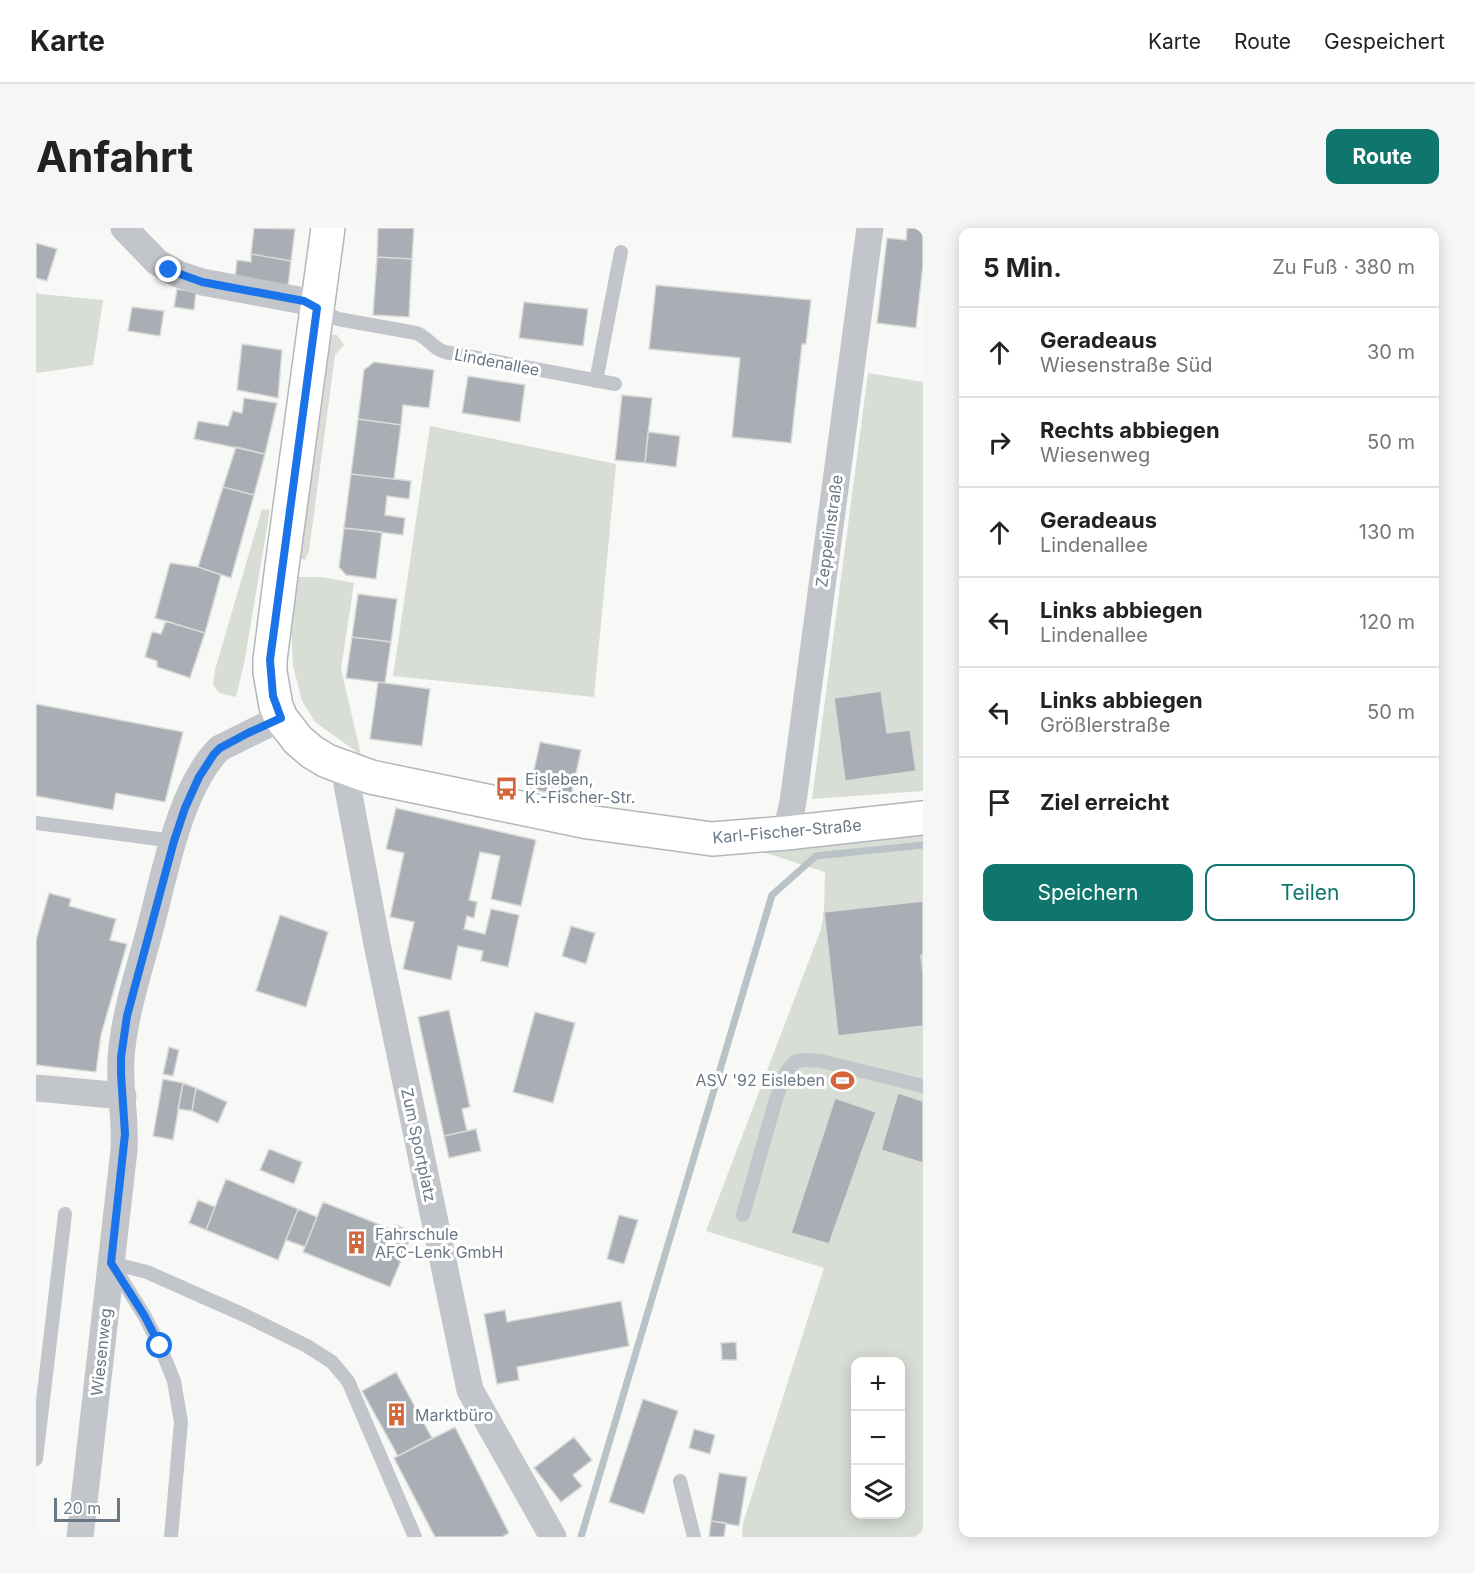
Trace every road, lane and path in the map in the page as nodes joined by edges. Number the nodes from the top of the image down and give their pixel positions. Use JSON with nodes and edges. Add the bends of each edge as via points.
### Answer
{"nodes":[{"id":1,"x":123,"y":228,"type":"edge"},
{"id":2,"x":328,"y":228,"type":"edge"},
{"id":3,"x":870,"y":228,"type":"edge"},
{"id":4,"x":621,"y":252,"type":"dead end"},
{"id":5,"x":317,"y":308,"type":"junction"},
{"id":6,"x":596,"y":381,"type":"junction"},
{"id":7,"x":615,"y":384,"type":"dead end"},
{"id":8,"x":281,"y":718,"type":"junction"},
{"id":9,"x":344,"y":768,"type":"junction"},
{"id":10,"x":923,"y":818,"type":"edge"},
{"id":11,"x":36,"y":823,"type":"edge"},
{"id":12,"x":786,"y":833,"type":"junction"},
{"id":13,"x":174,"y":841,"type":"junction"},
{"id":14,"x":923,"y":1086,"type":"edge"},
{"id":15,"x":36,"y":1088,"type":"edge"},
{"id":16,"x":123,"y":1096,"type":"junction"},
{"id":17,"x":65,"y":1214,"type":"dead end"},
{"id":18,"x":744,"y":1215,"type":"dead end"},
{"id":19,"x":111,"y":1263,"type":"junction"},
{"id":20,"x":36,"y":1459,"type":"edge"},
{"id":21,"x":680,"y":1480,"type":"dead end"},
{"id":22,"x":80,"y":1537,"type":"edge"},
{"id":23,"x":171,"y":1537,"type":"edge"},
{"id":24,"x":416,"y":1537,"type":"edge"},
{"id":25,"x":553,"y":1537,"type":"edge"},
{"id":26,"x":694,"y":1537,"type":"edge"}],
"edges":[{"from":1,"to":5,"type":"street","via":[[174,272],[202,282],[304,301]]},
{"from":2,"to":5,"type":"street"},
{"from":3,"to":12,"type":"street","name":"Zeppelinstraße"},
{"from":4,"to":6,"type":"lane"},
{"from":5,"to":6,"type":"lane","name":"Lindenallee","via":[[338,319],[416,333],[445,352]]},
{"from":5,"to":8,"type":"street","via":[[270,660],[273,696]]},
{"from":6,"to":7,"type":"lane","name":"Lindenallee"},
{"from":8,"to":9,"type":"street","name":"Karl-Fischer-Straße","via":[[312,752]]},
{"from":8,"to":13,"type":"street","via":[[214,754],[192,790]]},
{"from":9,"to":12,"type":"street","name":"Karl-Fischer-Straße","via":[[588,822],[712,839]]},
{"from":9,"to":25,"type":"street","name":"Zum Sportplatz","via":[[470,1390]]},
{"from":10,"to":12,"type":"street","name":"Karl-Fischer-Straße"},
{"from":11,"to":13,"type":"lane"},
{"from":13,"to":16,"type":"street","via":[[126,1023],[121,1057]]},
{"from":14,"to":18,"type":"lane","via":[[821,1061],[803,1060],[792,1065],[776,1100]]},
{"from":15,"to":16,"type":"street"},
{"from":16,"to":19,"type":"street","name":"Wiesenweg","via":[[125,1134]]},
{"from":17,"to":20,"type":"lane"},
{"from":19,"to":22,"type":"street","name":"Wiesenweg"},
{"from":19,"to":23,"type":"lane","via":[[144,1315],[174,1381],[181,1422]]},
{"from":19,"to":24,"type":"lane","via":[[147,1272],[244,1315],[332,1362],[348,1381]]},
{"from":21,"to":26,"type":"lane"}]}
